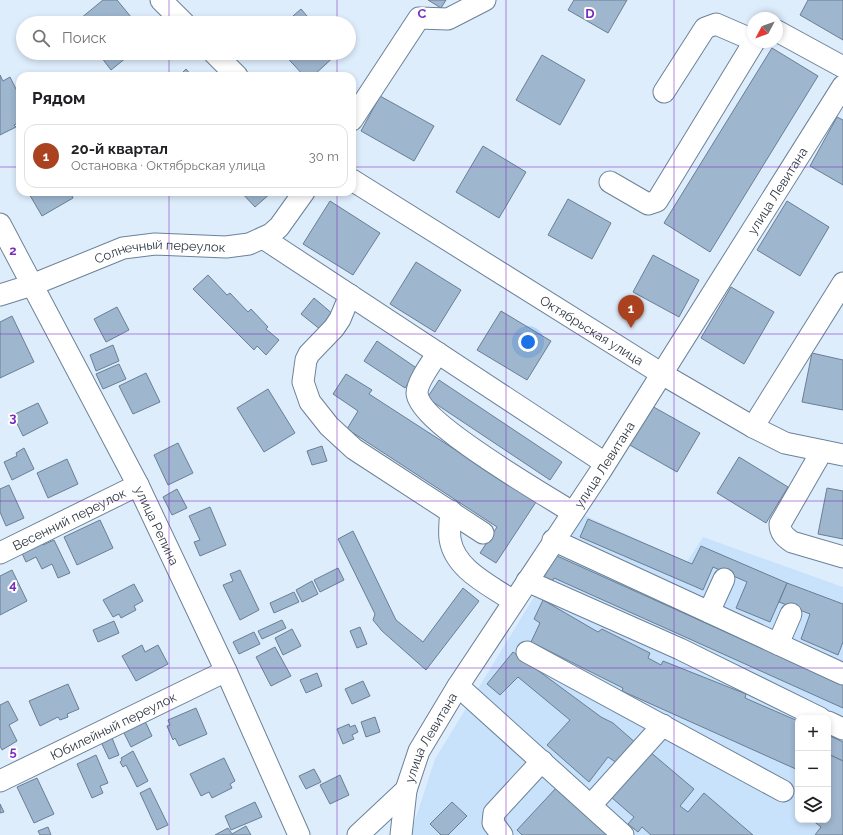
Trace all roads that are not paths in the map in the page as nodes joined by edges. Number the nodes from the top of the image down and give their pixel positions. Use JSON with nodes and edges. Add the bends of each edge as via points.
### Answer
{"nodes":[{"id":1,"x":161,"y":0,"type":"edge"},
{"id":2,"x":485,"y":0,"type":"edge"},
{"id":3,"x":177,"y":16,"type":"edge"},
{"id":4,"x":783,"y":34,"type":"edge"},
{"id":5,"x":747,"y":38,"type":"edge"},
{"id":6,"x":749,"y":48,"type":"edge"},
{"id":7,"x":221,"y":60,"type":"edge"},
{"id":8,"x":843,"y":67,"type":"edge"},
{"id":9,"x":233,"y":72,"type":"edge"},
{"id":10,"x":843,"y":86,"type":"edge"},
{"id":11,"x":664,"y":92,"type":"dead end"},
{"id":12,"x":356,"y":114,"type":"edge"},
{"id":13,"x":610,"y":182,"type":"dead end"},
{"id":14,"x":356,"y":183,"type":"edge"},
{"id":15,"x":301,"y":196,"type":"edge"},
{"id":16,"x":0,"y":224,"type":"edge"},
{"id":17,"x":263,"y":238,"type":"junction"},
{"id":18,"x":843,"y":284,"type":"edge"},
{"id":19,"x":32,"y":285,"type":"junction"},
{"id":20,"x":0,"y":295,"type":"edge"},
{"id":21,"x":350,"y":295,"type":"junction"},
{"id":22,"x":438,"y":353,"type":"junction"},
{"id":23,"x":662,"y":374,"type":"junction"},
{"id":24,"x":754,"y":427,"type":"junction"},
{"id":25,"x":822,"y":451,"type":"junction"},
{"id":26,"x":843,"y":455,"type":"edge"},
{"id":27,"x":605,"y":463,"type":"junction"},
{"id":28,"x":138,"y":485,"type":"junction"},
{"id":29,"x":451,"y":511,"type":"junction"},
{"id":30,"x":572,"y":512,"type":"junction"},
{"id":31,"x":483,"y":532,"type":"dead end"},
{"id":32,"x":553,"y":540,"type":"junction"},
{"id":33,"x":0,"y":553,"type":"edge"},
{"id":34,"x":843,"y":557,"type":"edge"},
{"id":35,"x":724,"y":580,"type":"dead end"},
{"id":36,"x":527,"y":581,"type":"junction"},
{"id":37,"x":513,"y":601,"type":"junction"},
{"id":38,"x":709,"y":612,"type":"junction"},
{"id":39,"x":791,"y":614,"type":"dead end"},
{"id":40,"x":778,"y":644,"type":"junction"},
{"id":41,"x":527,"y":652,"type":"dead end"},
{"id":42,"x":226,"y":671,"type":"junction"},
{"id":43,"x":843,"y":674,"type":"edge"},
{"id":44,"x":458,"y":686,"type":"junction"},
{"id":45,"x":814,"y":715,"type":"edge"},
{"id":46,"x":831,"y":723,"type":"edge"},
{"id":47,"x":663,"y":725,"type":"junction"},
{"id":48,"x":843,"y":729,"type":"edge"},
{"id":49,"x":542,"y":761,"type":"junction"},
{"id":50,"x":0,"y":781,"type":"edge"},
{"id":51,"x":406,"y":790,"type":"junction"},
{"id":52,"x":784,"y":791,"type":"dead end"},
{"id":53,"x":591,"y":805,"type":"junction"},
{"id":54,"x":299,"y":835,"type":"edge"},
{"id":55,"x":358,"y":835,"type":"edge"},
{"id":56,"x":401,"y":835,"type":"edge"},
{"id":57,"x":502,"y":835,"type":"edge"},
{"id":58,"x":623,"y":835,"type":"edge"}],
"edges":[{"from":1,"to":3,"type":"street"},
{"from":2,"to":12,"type":"street","via":[[448,19],[419,18]]},
{"from":4,"to":8,"type":"street"},
{"from":5,"to":11,"type":"street","via":[[711,24],[705,28]]},
{"from":6,"to":13,"type":"street","via":[[657,201],[648,204]]},
{"from":7,"to":9,"type":"street"},
{"from":10,"to":23,"type":"street","name":"улица Левитана"},
{"from":14,"to":23,"type":"street","name":"Октябрьская улица"},
{"from":15,"to":17,"type":"street","name":"Солнечный переулок","via":[[280,227]]},
{"from":16,"to":19,"type":"street","name":"улица Репина"},
{"from":17,"to":19,"type":"street","name":"Солнечный переулок","via":[[249,244],[226,247],[155,244],[123,248]]},
{"from":17,"to":21,"type":"street"},
{"from":18,"to":24,"type":"street"},
{"from":19,"to":20,"type":"street","name":"Солнечный переулок"},
{"from":19,"to":28,"type":"street","name":"улица Репина"},
{"from":21,"to":22,"type":"street"},
{"from":21,"to":29,"type":"street","via":[[334,328],[306,360],[303,382],[310,402],[329,426],[354,448]]},
{"from":22,"to":27,"type":"street"},
{"from":22,"to":30,"type":"street","via":[[419,384],[417,393],[426,411],[455,436]]},
{"from":23,"to":24,"type":"street","name":"Октябрьская улица"},
{"from":23,"to":27,"type":"street","name":"улица Левитана"},
{"from":24,"to":25,"type":"street","name":"Октябрьская улица","via":[[785,443]]},
{"from":25,"to":26,"type":"street","name":"Октябрьская улица"},
{"from":25,"to":34,"type":"street","via":[[780,524],[780,529],[792,542]]},
{"from":27,"to":30,"type":"street","name":"улица Левитана"},
{"from":28,"to":33,"type":"street","name":"Весенний переулок"},
{"from":28,"to":42,"type":"street","name":"улица Репина"},
{"from":29,"to":31,"type":"street"},
{"from":29,"to":37,"type":"street","via":[[450,539],[456,556],[472,573]]},
{"from":30,"to":32,"type":"street","name":"улица Левитана"},
{"from":32,"to":36,"type":"street","name":"улица Левитана"},
{"from":32,"to":38,"type":"street"},
{"from":35,"to":38,"type":"street"},
{"from":36,"to":37,"type":"street","name":"улица Левитана"},
{"from":36,"to":45,"type":"street","via":[[680,650]]},
{"from":37,"to":44,"type":"street","name":"улица Левитана"},
{"from":38,"to":40,"type":"street"},
{"from":39,"to":40,"type":"street"},
{"from":40,"to":43,"type":"street"},
{"from":41,"to":47,"type":"street"},
{"from":42,"to":50,"type":"street","name":"Юбилейный переулок"},
{"from":42,"to":54,"type":"street","name":"улица Репина"},
{"from":44,"to":49,"type":"street"},
{"from":44,"to":51,"type":"street","name":"улица Левитана","via":[[420,751]]},
{"from":46,"to":48,"type":"street"},
{"from":47,"to":52,"type":"street"},
{"from":47,"to":53,"type":"street"},
{"from":49,"to":53,"type":"street"},
{"from":49,"to":57,"type":"street","via":[[494,814],[493,823]]},
{"from":51,"to":55,"type":"street","name":"улица Левитана"},
{"from":51,"to":56,"type":"street"},
{"from":53,"to":58,"type":"street"}]}
